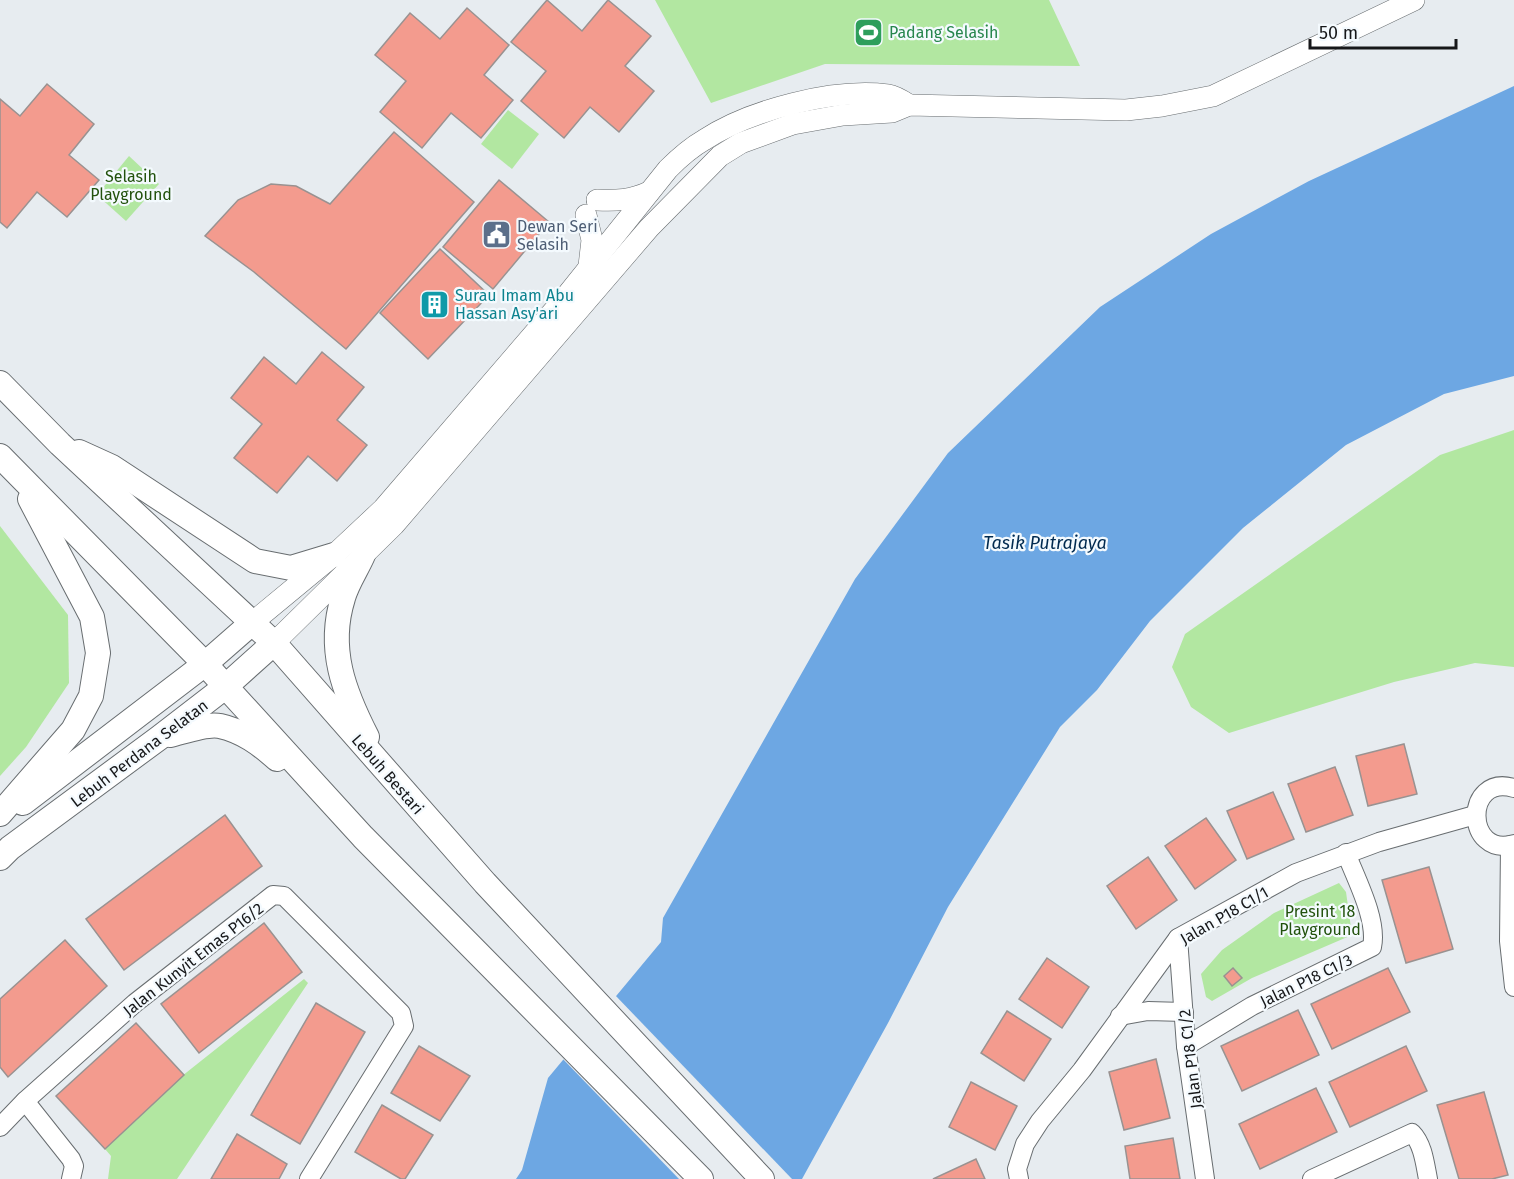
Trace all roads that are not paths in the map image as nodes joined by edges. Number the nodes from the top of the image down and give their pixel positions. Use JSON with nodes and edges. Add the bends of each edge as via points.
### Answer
{"nodes":[{"id":1,"x":1414,"y":0,"type":"edge"},
{"id":2,"x":909,"y":105,"type":"junction"},
{"id":3,"x":650,"y":191,"type":"junction"},
{"id":4,"x":623,"y":238,"type":"junction"},
{"id":5,"x":589,"y":267,"type":"junction"},
{"id":6,"x":0,"y":383,"type":"edge"},
{"id":7,"x":60,"y":444,"type":"junction"},
{"id":8,"x":8,"y":464,"type":"edge"},
{"id":9,"x":334,"y":555,"type":"junction"},
{"id":10,"x":363,"y":555,"type":"junction"},
{"id":11,"x":254,"y":622,"type":"junction"},
{"id":12,"x":274,"y":643,"type":"junction"},
{"id":13,"x":205,"y":664,"type":"junction"},
{"id":14,"x":225,"y":687,"type":"junction"},
{"id":15,"x":159,"y":738,"type":"junction"},
{"id":16,"x":384,"y":770,"type":"junction"},
{"id":17,"x":1514,"y":788,"type":"edge"},
{"id":18,"x":0,"y":814,"type":"edge"},
{"id":19,"x":1475,"y":815,"type":"junction"},
{"id":20,"x":0,"y":821,"type":"edge"},
{"id":21,"x":363,"y":837,"type":"junction"},
{"id":22,"x":1512,"y":844,"type":"edge"},
{"id":23,"x":1346,"y":854,"type":"junction"},
{"id":24,"x":0,"y":858,"type":"edge"},
{"id":25,"x":1178,"y":938,"type":"junction"},
{"id":26,"x":1514,"y":987,"type":"edge"},
{"id":27,"x":1184,"y":1012,"type":"junction"},
{"id":28,"x":1120,"y":1016,"type":"junction"},
{"id":29,"x":1186,"y":1046,"type":"junction"},
{"id":30,"x":26,"y":1101,"type":"junction"},
{"id":31,"x":0,"y":1126,"type":"edge"},
{"id":32,"x":71,"y":1179,"type":"edge"},
{"id":33,"x":309,"y":1179,"type":"edge"},
{"id":34,"x":701,"y":1179,"type":"edge"},
{"id":35,"x":762,"y":1179,"type":"edge"},
{"id":36,"x":1019,"y":1179,"type":"edge"},
{"id":37,"x":1205,"y":1179,"type":"edge"},
{"id":38,"x":1312,"y":1179,"type":"edge"},
{"id":39,"x":1428,"y":1179,"type":"edge"}],
"edges":[{"from":1,"to":2,"type":"street","via":[[1214,96],[1126,110]]},
{"from":2,"to":3,"type":"street","via":[[890,96],[840,96],[755,115],[684,154]]},
{"from":2,"to":4,"type":"street","via":[[892,112],[793,124],[741,143],[703,171],[650,228]]},
{"from":3,"to":4,"type":"street"},
{"from":3,"to":5,"type":"street","via":[[636,198],[592,207]]},
{"from":4,"to":5,"type":"street"},
{"from":4,"to":10,"type":"street","via":[[432,483]]},
{"from":5,"to":9,"type":"street","via":[[416,472]]},
{"from":6,"to":7,"type":"main road","name":"Lebuh Bestari"},
{"from":7,"to":9,"type":"main road","via":[[112,467],[255,561],[291,568]]},
{"from":7,"to":11,"type":"main road","name":"Lebuh Bestari"},
{"from":8,"to":13,"type":"main road"},
{"from":8,"to":18,"type":"main road","via":[[92,617],[98,653],[91,696],[73,730]]},
{"from":9,"to":11,"type":"street"},
{"from":10,"to":12,"type":"street"},
{"from":10,"to":16,"type":"main road","via":[[343,597],[337,628],[339,666],[349,701]]},
{"from":11,"to":12,"type":"main road","name":"Lebuh Bestari"},
{"from":11,"to":13,"type":"main road","name":"Lebuh Perdana Selatan"},
{"from":12,"to":14,"type":"main road","name":"Lebuh Perdana Selatan"},
{"from":12,"to":16,"type":"main road","name":"Lebuh Bestari"},
{"from":13,"to":14,"type":"main road"},
{"from":13,"to":20,"type":"main road","name":"Lebuh Perdana Selatan"},
{"from":14,"to":15,"type":"main road","name":"Lebuh Perdana Selatan"},
{"from":14,"to":21,"type":"main road"},
{"from":15,"to":21,"type":"main road","via":[[219,726],[255,740]]},
{"from":15,"to":24,"type":"main road","name":"Lebuh Perdana Selatan"},
{"from":16,"to":35,"type":"main road","name":"Lebuh Bestari","via":[[511,912]]},
{"from":17,"to":19,"type":"street","via":[[1500,786],[1485,793]]},
{"from":19,"to":22,"type":"street","via":[[1482,835],[1499,845]]},
{"from":19,"to":23,"type":"street","name":"Jalan P18 C1/1"},
{"from":21,"to":34,"type":"main road"},
{"from":22,"to":26,"type":"street","via":[[1509,941]]},
{"from":23,"to":25,"type":"street","name":"Jalan P18 C1/1","via":[[1296,873]]},
{"from":23,"to":29,"type":"street","name":"Jalan P18 C1/3","via":[[1368,912],[1372,947],[1252,1006]]},
{"from":25,"to":27,"type":"street","name":"Jalan P18 C1/2"},
{"from":25,"to":28,"type":"street","name":"Jalan P18 C1/1"},
{"from":27,"to":28,"type":"street","via":[[1148,1011]]},
{"from":27,"to":29,"type":"street","name":"Jalan P18 C1/2"},
{"from":28,"to":36,"type":"street","name":"Jalan P18 C1/1","via":[[1025,1144],[1017,1169]]},
{"from":29,"to":37,"type":"street","name":"Jalan P18 C1/2"},
{"from":30,"to":31,"type":"street","name":"Jalan Kunyit Emas P16/2"},
{"from":30,"to":32,"type":"street","via":[[71,1159]]},
{"from":30,"to":33,"type":"street","name":"Jalan Kunyit Emas P16/2","via":[[135,1003],[273,895],[284,896],[401,1013],[404,1026]]},
{"from":38,"to":39,"type":"street","via":[[1412,1133],[1424,1158]]}]}
